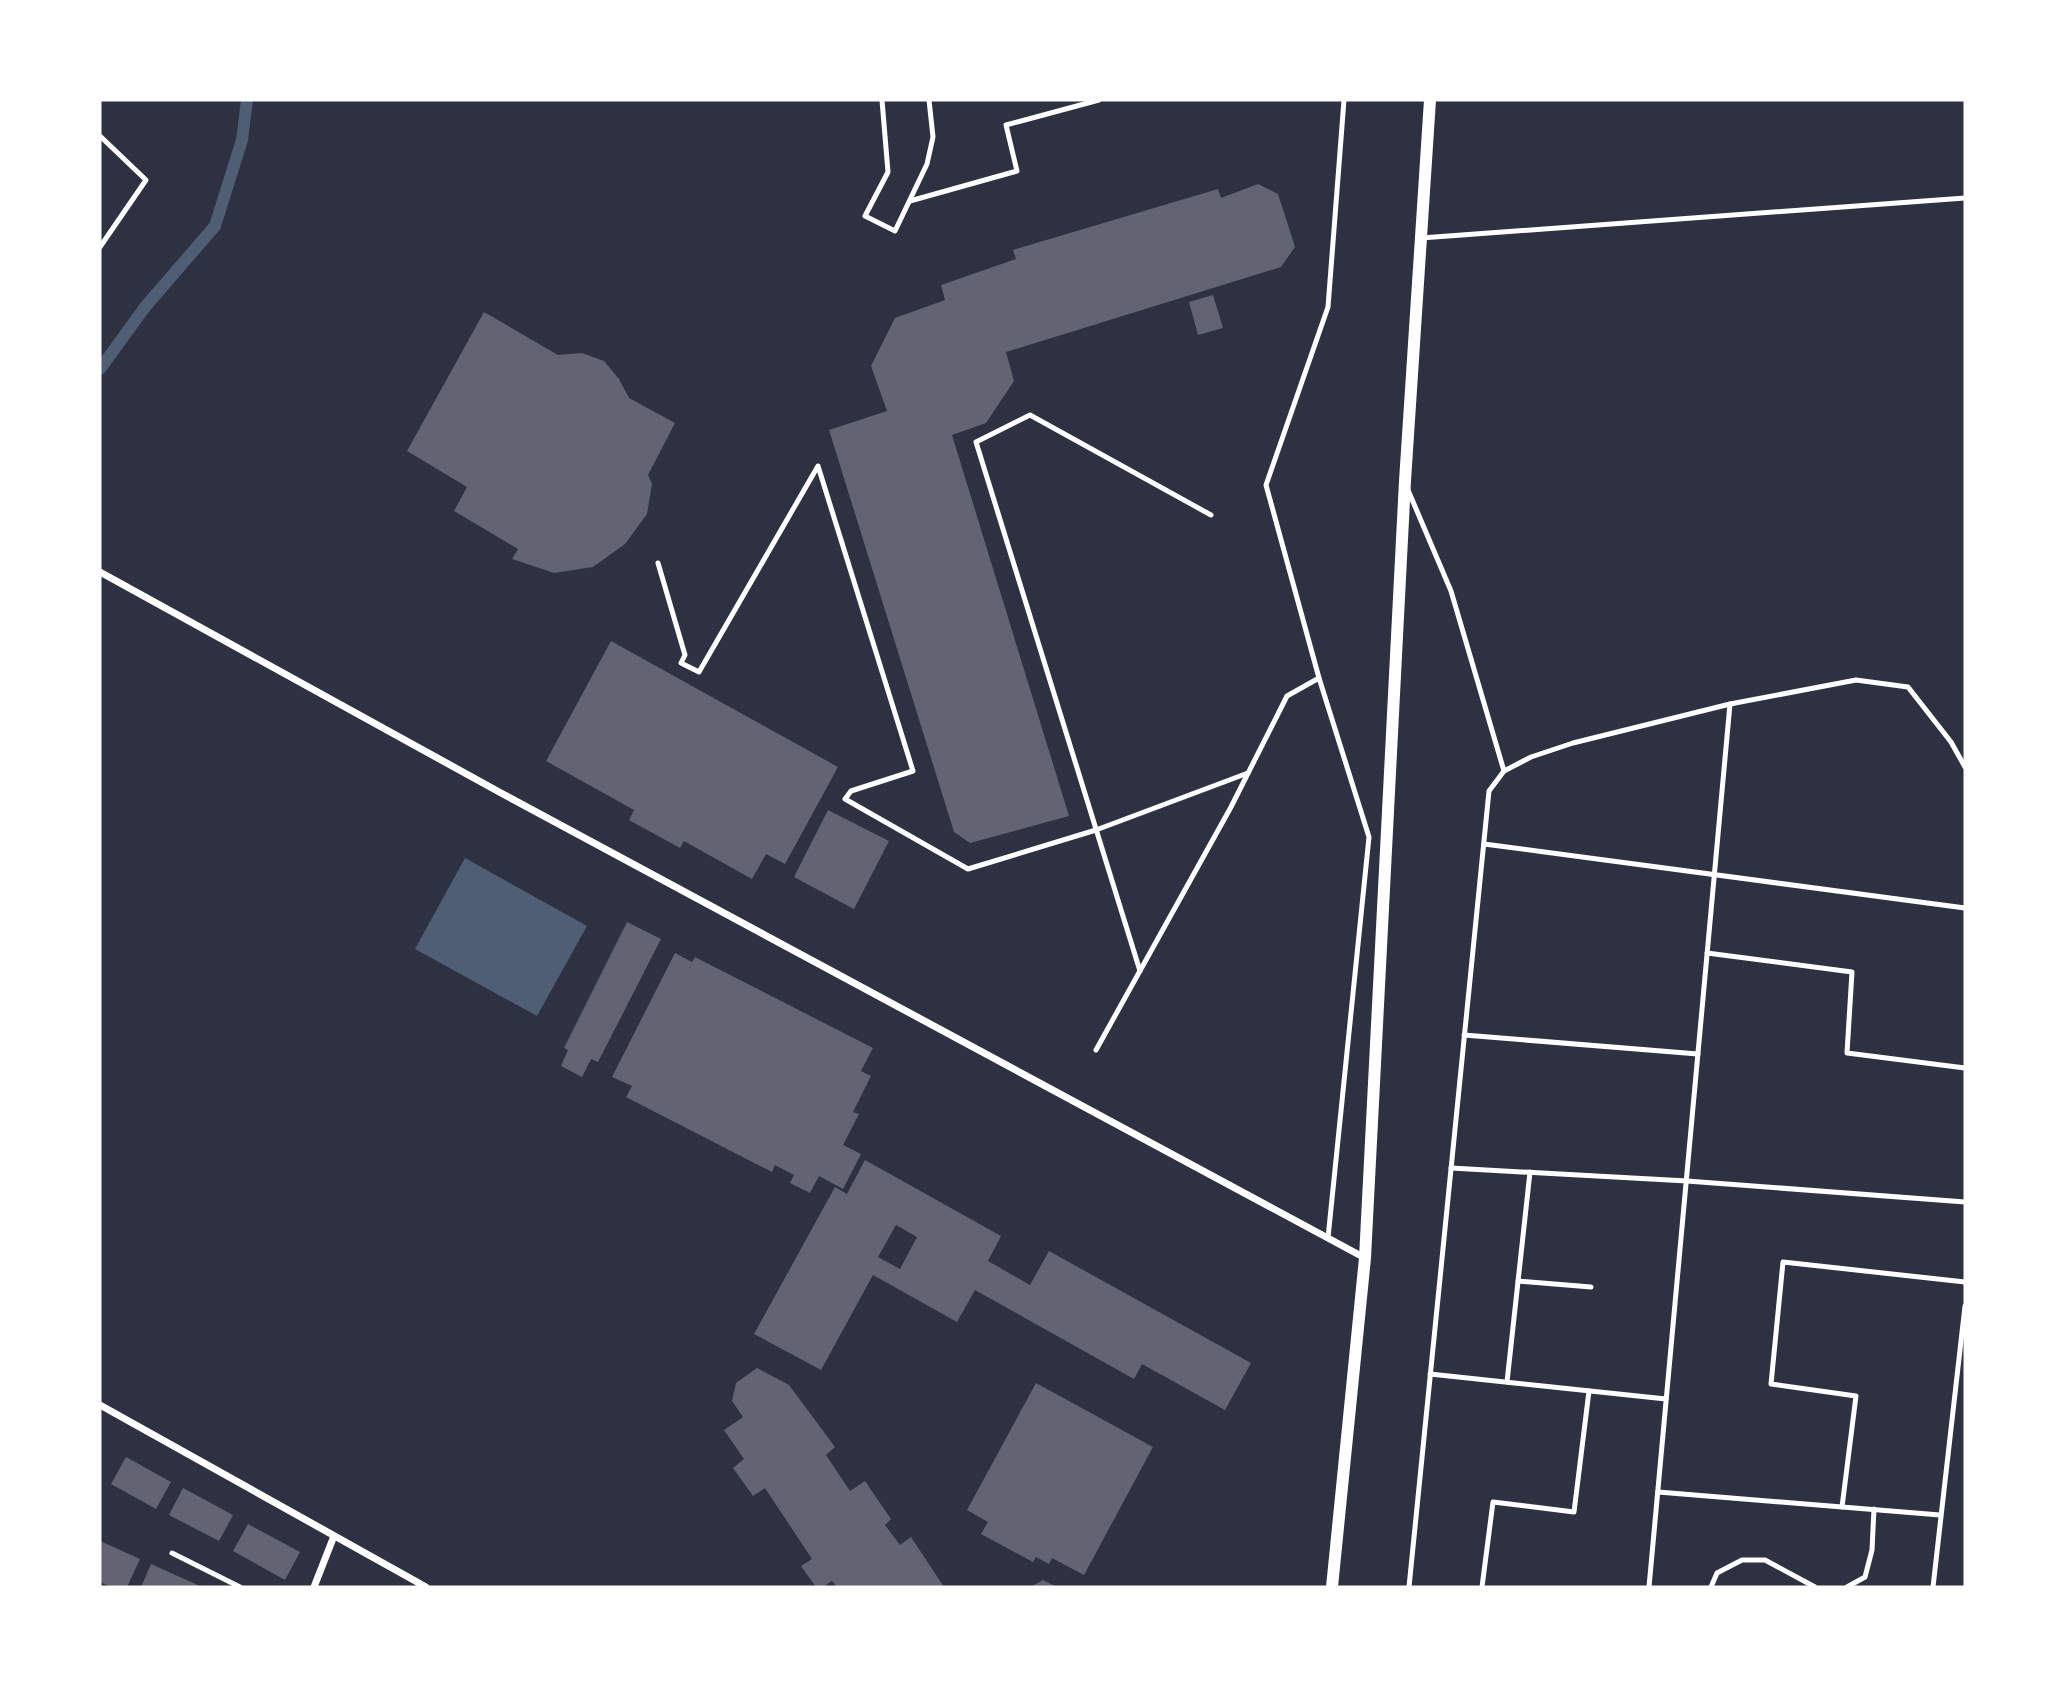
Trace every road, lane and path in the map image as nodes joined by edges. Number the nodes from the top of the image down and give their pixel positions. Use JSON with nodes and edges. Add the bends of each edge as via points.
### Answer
{"nodes":[{"id":1,"x":882,"y":100,"type":"edge"},
{"id":2,"x":929,"y":100,"type":"edge"},
{"id":3,"x":1099,"y":100,"type":"edge"},
{"id":4,"x":1344,"y":100,"type":"edge"},
{"id":5,"x":1430,"y":100,"type":"edge"},
{"id":6,"x":100,"y":136,"type":"edge"},
{"id":7,"x":1965,"y":198,"type":"edge"},
{"id":8,"x":910,"y":201,"type":"junction"},
{"id":9,"x":1421,"y":238,"type":"junction"},
{"id":10,"x":100,"y":247,"type":"edge"},
{"id":11,"x":1405,"y":481,"type":"junction"},
{"id":12,"x":1211,"y":515,"type":"dead end"},
{"id":13,"x":659,"y":564,"type":"dead end"},
{"id":14,"x":100,"y":572,"type":"edge"},
{"id":15,"x":1319,"y":678,"type":"junction"},
{"id":16,"x":1730,"y":704,"type":"junction"},
{"id":17,"x":1965,"y":767,"type":"edge"},
{"id":18,"x":1504,"y":771,"type":"junction"},
{"id":19,"x":1248,"y":773,"type":"junction"},
{"id":20,"x":1096,"y":830,"type":"junction"},
{"id":21,"x":1484,"y":844,"type":"junction"},
{"id":22,"x":1714,"y":874,"type":"junction"},
{"id":23,"x":1965,"y":908,"type":"edge"},
{"id":24,"x":1707,"y":953,"type":"junction"},
{"id":25,"x":1140,"y":971,"type":"junction"},
{"id":26,"x":1464,"y":1035,"type":"junction"},
{"id":27,"x":1096,"y":1050,"type":"dead end"},
{"id":28,"x":1698,"y":1054,"type":"junction"},
{"id":29,"x":1965,"y":1068,"type":"edge"},
{"id":30,"x":1451,"y":1168,"type":"junction"},
{"id":31,"x":1530,"y":1172,"type":"junction"},
{"id":32,"x":1687,"y":1181,"type":"junction"},
{"id":33,"x":1965,"y":1202,"type":"edge"},
{"id":34,"x":1328,"y":1238,"type":"junction"},
{"id":35,"x":1365,"y":1258,"type":"junction"},
{"id":36,"x":1518,"y":1281,"type":"junction"},
{"id":37,"x":1965,"y":1282,"type":"edge"},
{"id":38,"x":1591,"y":1287,"type":"dead end"},
{"id":39,"x":1965,"y":1306,"type":"edge"},
{"id":40,"x":1430,"y":1374,"type":"junction"},
{"id":41,"x":1507,"y":1382,"type":"junction"},
{"id":42,"x":1589,"y":1391,"type":"junction"},
{"id":43,"x":1666,"y":1399,"type":"junction"},
{"id":44,"x":100,"y":1405,"type":"edge"},
{"id":45,"x":1657,"y":1492,"type":"junction"},
{"id":46,"x":1842,"y":1507,"type":"junction"},
{"id":47,"x":1874,"y":1509,"type":"junction"},
{"id":48,"x":1940,"y":1515,"type":"junction"},
{"id":49,"x":334,"y":1536,"type":"junction"},
{"id":50,"x":172,"y":1553,"type":"dead end"},
{"id":51,"x":240,"y":1587,"type":"edge"},
{"id":52,"x":314,"y":1587,"type":"edge"},
{"id":53,"x":426,"y":1587,"type":"edge"},
{"id":54,"x":1332,"y":1587,"type":"edge"},
{"id":55,"x":1409,"y":1587,"type":"edge"},
{"id":56,"x":1482,"y":1587,"type":"edge"},
{"id":57,"x":1649,"y":1587,"type":"edge"},
{"id":58,"x":1711,"y":1587,"type":"edge"},
{"id":59,"x":1815,"y":1587,"type":"edge"},
{"id":60,"x":1847,"y":1587,"type":"edge"},
{"id":61,"x":1933,"y":1587,"type":"edge"}],
"edges":[{"from":1,"to":8,"type":"lane","via":[[888,172],[865,216],[895,231]]},
{"from":2,"to":8,"type":"lane","via":[[933,137],[928,164]]},
{"from":3,"to":8,"type":"lane","via":[[1006,125],[1017,171]]},
{"from":4,"to":15,"type":"lane","via":[[1328,307],[1266,485]]},
{"from":5,"to":9,"type":"street"},
{"from":6,"to":10,"type":"lane","via":[[146,180]]},
{"from":7,"to":9,"type":"lane"},
{"from":9,"to":11,"type":"street"},
{"from":11,"to":18,"type":"lane","via":[[1451,591]]},
{"from":11,"to":35,"type":"street"},
{"from":12,"to":20,"type":"lane","via":[[1030,415],[976,442]]},
{"from":13,"to":20,"type":"lane","via":[[685,655],[681,663],[699,672],[818,466],[913,771],[851,791],[845,799],[968,869]]},
{"from":14,"to":34,"type":"street","via":[[513,800]]},
{"from":15,"to":19,"type":"lane","via":[[1287,696]]},
{"from":15,"to":34,"type":"lane","via":[[1369,837]]},
{"from":16,"to":17,"type":"lane","via":[[1856,680],[1908,687]]},
{"from":16,"to":18,"type":"lane","via":[[1573,743]]},
{"from":16,"to":22,"type":"lane"},
{"from":18,"to":21,"type":"lane","via":[[1489,791]]},
{"from":19,"to":20,"type":"lane"},
{"from":19,"to":25,"type":"lane"},
{"from":20,"to":25,"type":"lane"},
{"from":21,"to":22,"type":"lane"},
{"from":21,"to":26,"type":"lane"},
{"from":22,"to":23,"type":"lane"},
{"from":22,"to":24,"type":"lane"},
{"from":24,"to":28,"type":"lane"},
{"from":24,"to":29,"type":"lane","via":[[1852,972],[1847,1053]]},
{"from":25,"to":27,"type":"lane"},
{"from":26,"to":28,"type":"lane"},
{"from":26,"to":30,"type":"lane"},
{"from":28,"to":32,"type":"lane"},
{"from":30,"to":31,"type":"lane"},
{"from":30,"to":40,"type":"lane"},
{"from":31,"to":32,"type":"lane"},
{"from":31,"to":36,"type":"lane"},
{"from":32,"to":33,"type":"lane"},
{"from":32,"to":43,"type":"lane"},
{"from":34,"to":35,"type":"street"},
{"from":35,"to":54,"type":"street"},
{"from":36,"to":38,"type":"lane"},
{"from":36,"to":41,"type":"lane"},
{"from":37,"to":46,"type":"lane","via":[[1783,1262],[1771,1384],[1856,1396]]},
{"from":39,"to":48,"type":"lane"},
{"from":40,"to":41,"type":"lane"},
{"from":40,"to":55,"type":"lane"},
{"from":41,"to":42,"type":"lane"},
{"from":42,"to":43,"type":"lane"},
{"from":42,"to":56,"type":"lane","via":[[1574,1512],[1493,1502]]},
{"from":43,"to":45,"type":"lane"},
{"from":44,"to":49,"type":"street"},
{"from":45,"to":46,"type":"lane"},
{"from":45,"to":57,"type":"lane"},
{"from":46,"to":47,"type":"lane"},
{"from":47,"to":48,"type":"lane"},
{"from":47,"to":60,"type":"lane","via":[[1865,1577]]},
{"from":48,"to":61,"type":"lane"},
{"from":49,"to":52,"type":"street"},
{"from":49,"to":53,"type":"street"},
{"from":50,"to":51,"type":"lane"},
{"from":58,"to":59,"type":"lane","via":[[1717,1573],[1742,1559],[1765,1560]]}]}
